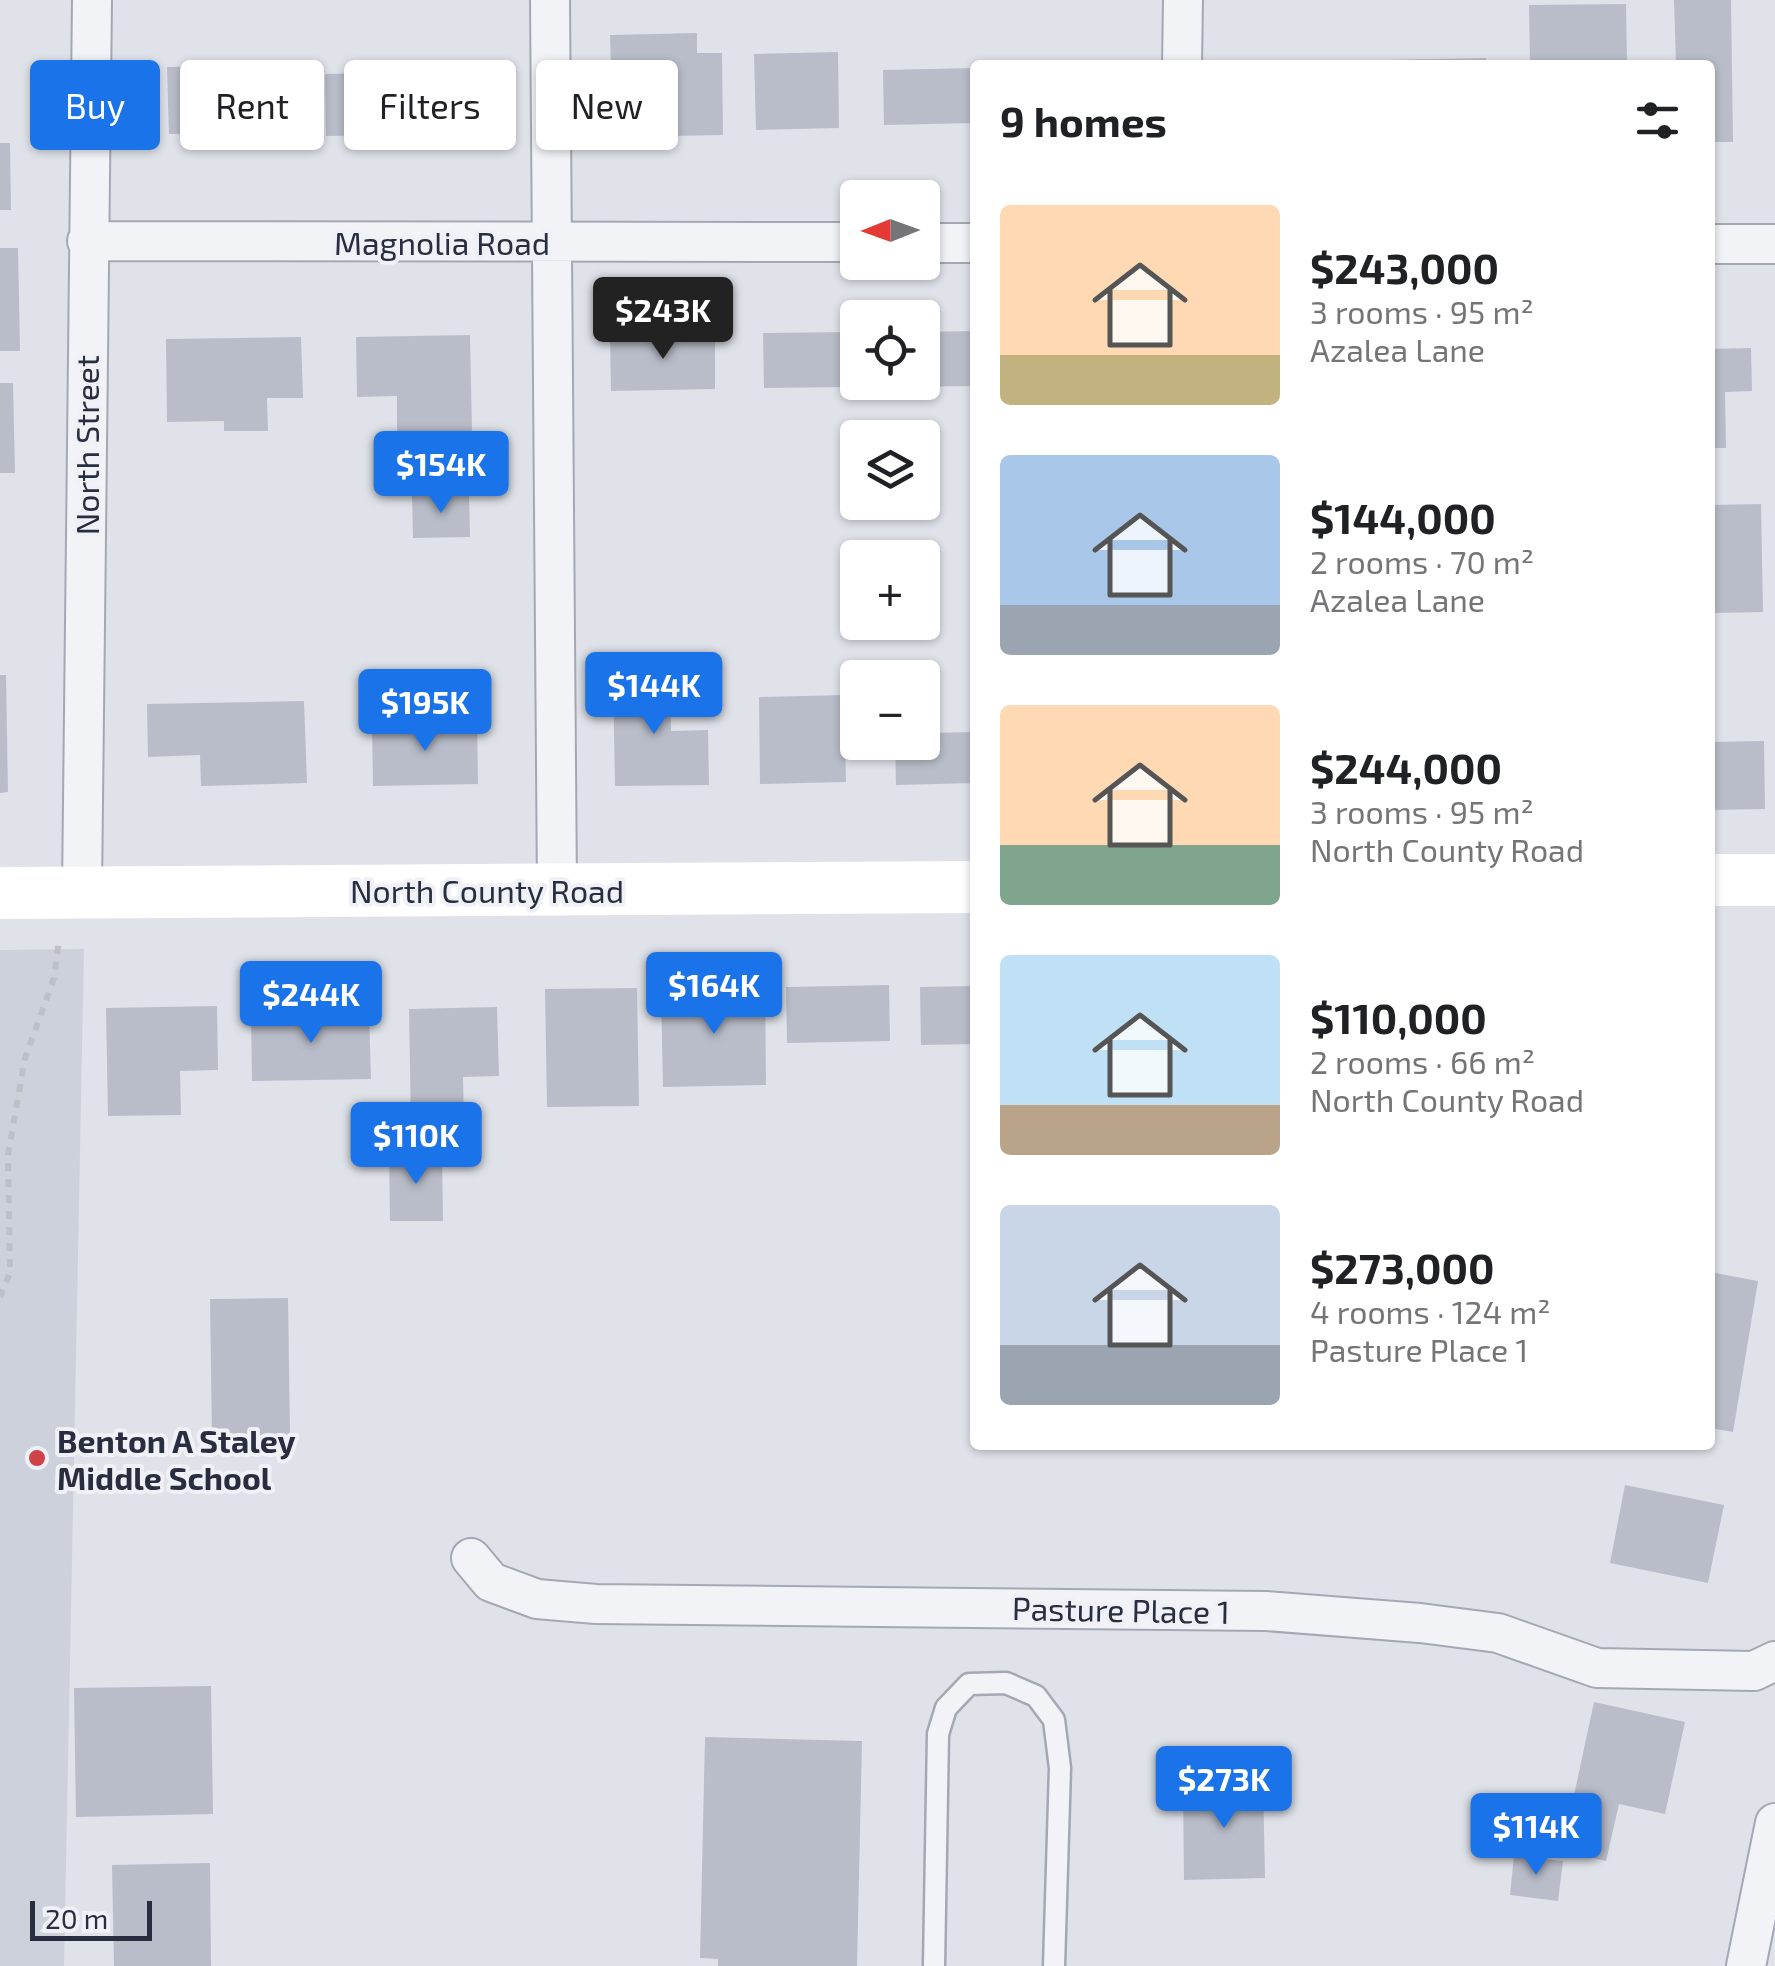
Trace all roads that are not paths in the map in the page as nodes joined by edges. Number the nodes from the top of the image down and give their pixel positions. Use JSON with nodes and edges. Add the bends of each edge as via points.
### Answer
{"nodes":[{"id":1,"x":92,"y":0,"type":"edge"},
{"id":2,"x":550,"y":0,"type":"edge"},
{"id":3,"x":1182,"y":0,"type":"edge"},
{"id":4,"x":1182,"y":60,"type":"edge"},
{"id":5,"x":87,"y":241,"type":"junction"},
{"id":6,"x":552,"y":242,"type":"junction"},
{"id":7,"x":840,"y":242,"type":"edge"},
{"id":8,"x":940,"y":242,"type":"edge"},
{"id":9,"x":970,"y":243,"type":"edge"},
{"id":10,"x":1715,"y":244,"type":"edge"},
{"id":11,"x":1775,"y":244,"type":"edge"},
{"id":12,"x":1715,"y":880,"type":"edge"},
{"id":13,"x":1775,"y":880,"type":"edge"},
{"id":14,"x":970,"y":887,"type":"edge"},
{"id":15,"x":557,"y":890,"type":"junction"},
{"id":16,"x":0,"y":893,"type":"edge"},
{"id":17,"x":71,"y":912,"type":"junction"},
{"id":18,"x":471,"y":1558,"type":"dead end"},
{"id":19,"x":1775,"y":1661,"type":"edge"},
{"id":20,"x":1775,"y":1824,"type":"edge"},
{"id":21,"x":934,"y":1966,"type":"edge"},
{"id":22,"x":1054,"y":1966,"type":"edge"},
{"id":23,"x":1746,"y":1966,"type":"edge"}],
"edges":[{"from":1,"to":5,"type":"street","name":"North Street"},
{"from":2,"to":6,"type":"street"},
{"from":3,"to":4,"type":"street"},
{"from":5,"to":6,"type":"street","name":"Magnolia Road"},
{"from":5,"to":17,"type":"street","name":"North Street"},
{"from":6,"to":7,"type":"street","name":"Magnolia Road"},
{"from":6,"to":15,"type":"street"},
{"from":8,"to":9,"type":"street"},
{"from":10,"to":11,"type":"street"},
{"from":12,"to":13,"type":"street"},
{"from":14,"to":15,"type":"street","name":"North County Road"},
{"from":15,"to":17,"type":"street","name":"North County Road"},
{"from":16,"to":17,"type":"street","name":"North County Road"},
{"from":18,"to":19,"type":"street","name":"Pasture Place 1","via":[[491,1582],[537,1599],[596,1604],[1266,1611],[1498,1634],[1597,1668],[1754,1671]]},
{"from":20,"to":23,"type":"street"},
{"from":21,"to":22,"type":"lane","via":[[938,1734],[946,1708],[969,1684],[1006,1683],[1036,1696],[1054,1720],[1060,1768]]}]}
